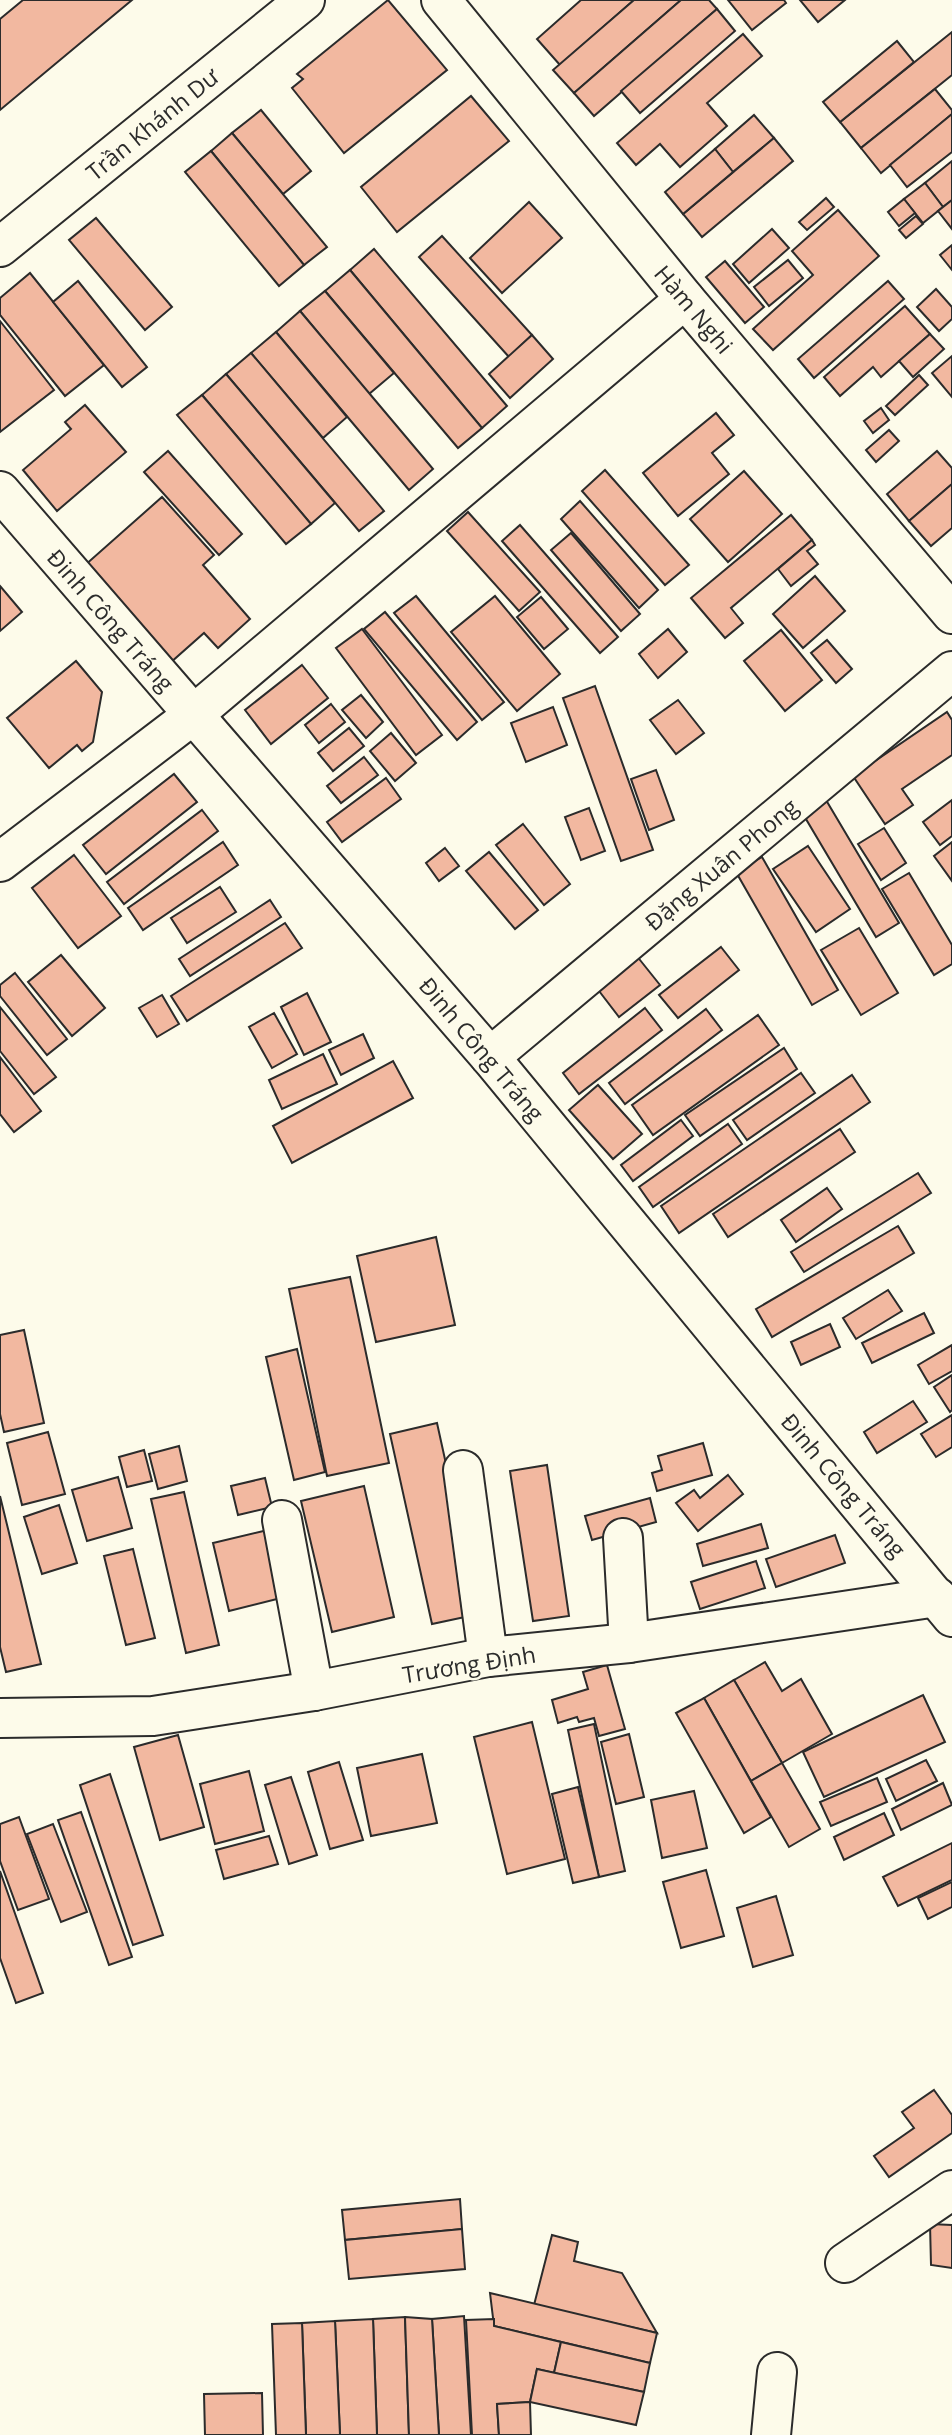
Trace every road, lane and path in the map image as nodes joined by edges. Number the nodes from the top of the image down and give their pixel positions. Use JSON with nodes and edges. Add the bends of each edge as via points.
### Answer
{"nodes":[{"id":1,"x":305,"y":0,"type":"edge"},
{"id":2,"x":441,"y":0,"type":"edge"},
{"id":3,"x":0,"y":247,"type":"edge"},
{"id":4,"x":685,"y":299,"type":"junction"},
{"id":5,"x":0,"y":491,"type":"edge"},
{"id":6,"x":952,"y":614,"type":"edge"},
{"id":7,"x":952,"y":671,"type":"edge"},
{"id":8,"x":193,"y":715,"type":"junction"},
{"id":9,"x":0,"y":862,"type":"edge"},
{"id":10,"x":490,"y":1057,"type":"junction"},
{"id":11,"x":463,"y":1470,"type":"dead end"},
{"id":12,"x":282,"y":1520,"type":"dead end"},
{"id":13,"x":624,"y":1538,"type":"dead end"},
{"id":14,"x":944,"y":1607,"type":"edge"},
{"id":15,"x":629,"y":1643,"type":"junction"},
{"id":16,"x":488,"y":1657,"type":"junction"},
{"id":17,"x":314,"y":1691,"type":"junction"},
{"id":18,"x":0,"y":1718,"type":"edge"},
{"id":19,"x":952,"y":2190,"type":"edge"},
{"id":20,"x":845,"y":2263,"type":"dead end"},
{"id":21,"x":778,"y":2372,"type":"dead end"},
{"id":22,"x":771,"y":2435,"type":"edge"}],
"edges":[{"from":1,"to":3,"type":"street","name":"Trần Khánh Dư"},
{"from":2,"to":4,"type":"street","name":"Hàm Nghi"},
{"from":4,"to":6,"type":"street","name":"Hàm Nghi"},
{"from":4,"to":8,"type":"street"},
{"from":5,"to":8,"type":"street","name":"Đinh Công Tráng"},
{"from":7,"to":10,"type":"street","name":"Đặng Xuân Phong"},
{"from":8,"to":9,"type":"street"},
{"from":8,"to":10,"type":"street","name":"Đinh Công Tráng"},
{"from":10,"to":14,"type":"street","name":"Đinh Công Tráng"},
{"from":11,"to":16,"type":"street"},
{"from":12,"to":17,"type":"street"},
{"from":13,"to":15,"type":"street"},
{"from":14,"to":15,"type":"street","name":"Trương Định"},
{"from":15,"to":16,"type":"street","name":"Trương Định"},
{"from":16,"to":17,"type":"street","name":"Trương Định"},
{"from":17,"to":18,"type":"street","name":"Trương Định","via":[[153,1716]]},
{"from":19,"to":20,"type":"street"},
{"from":21,"to":22,"type":"street"}]}
